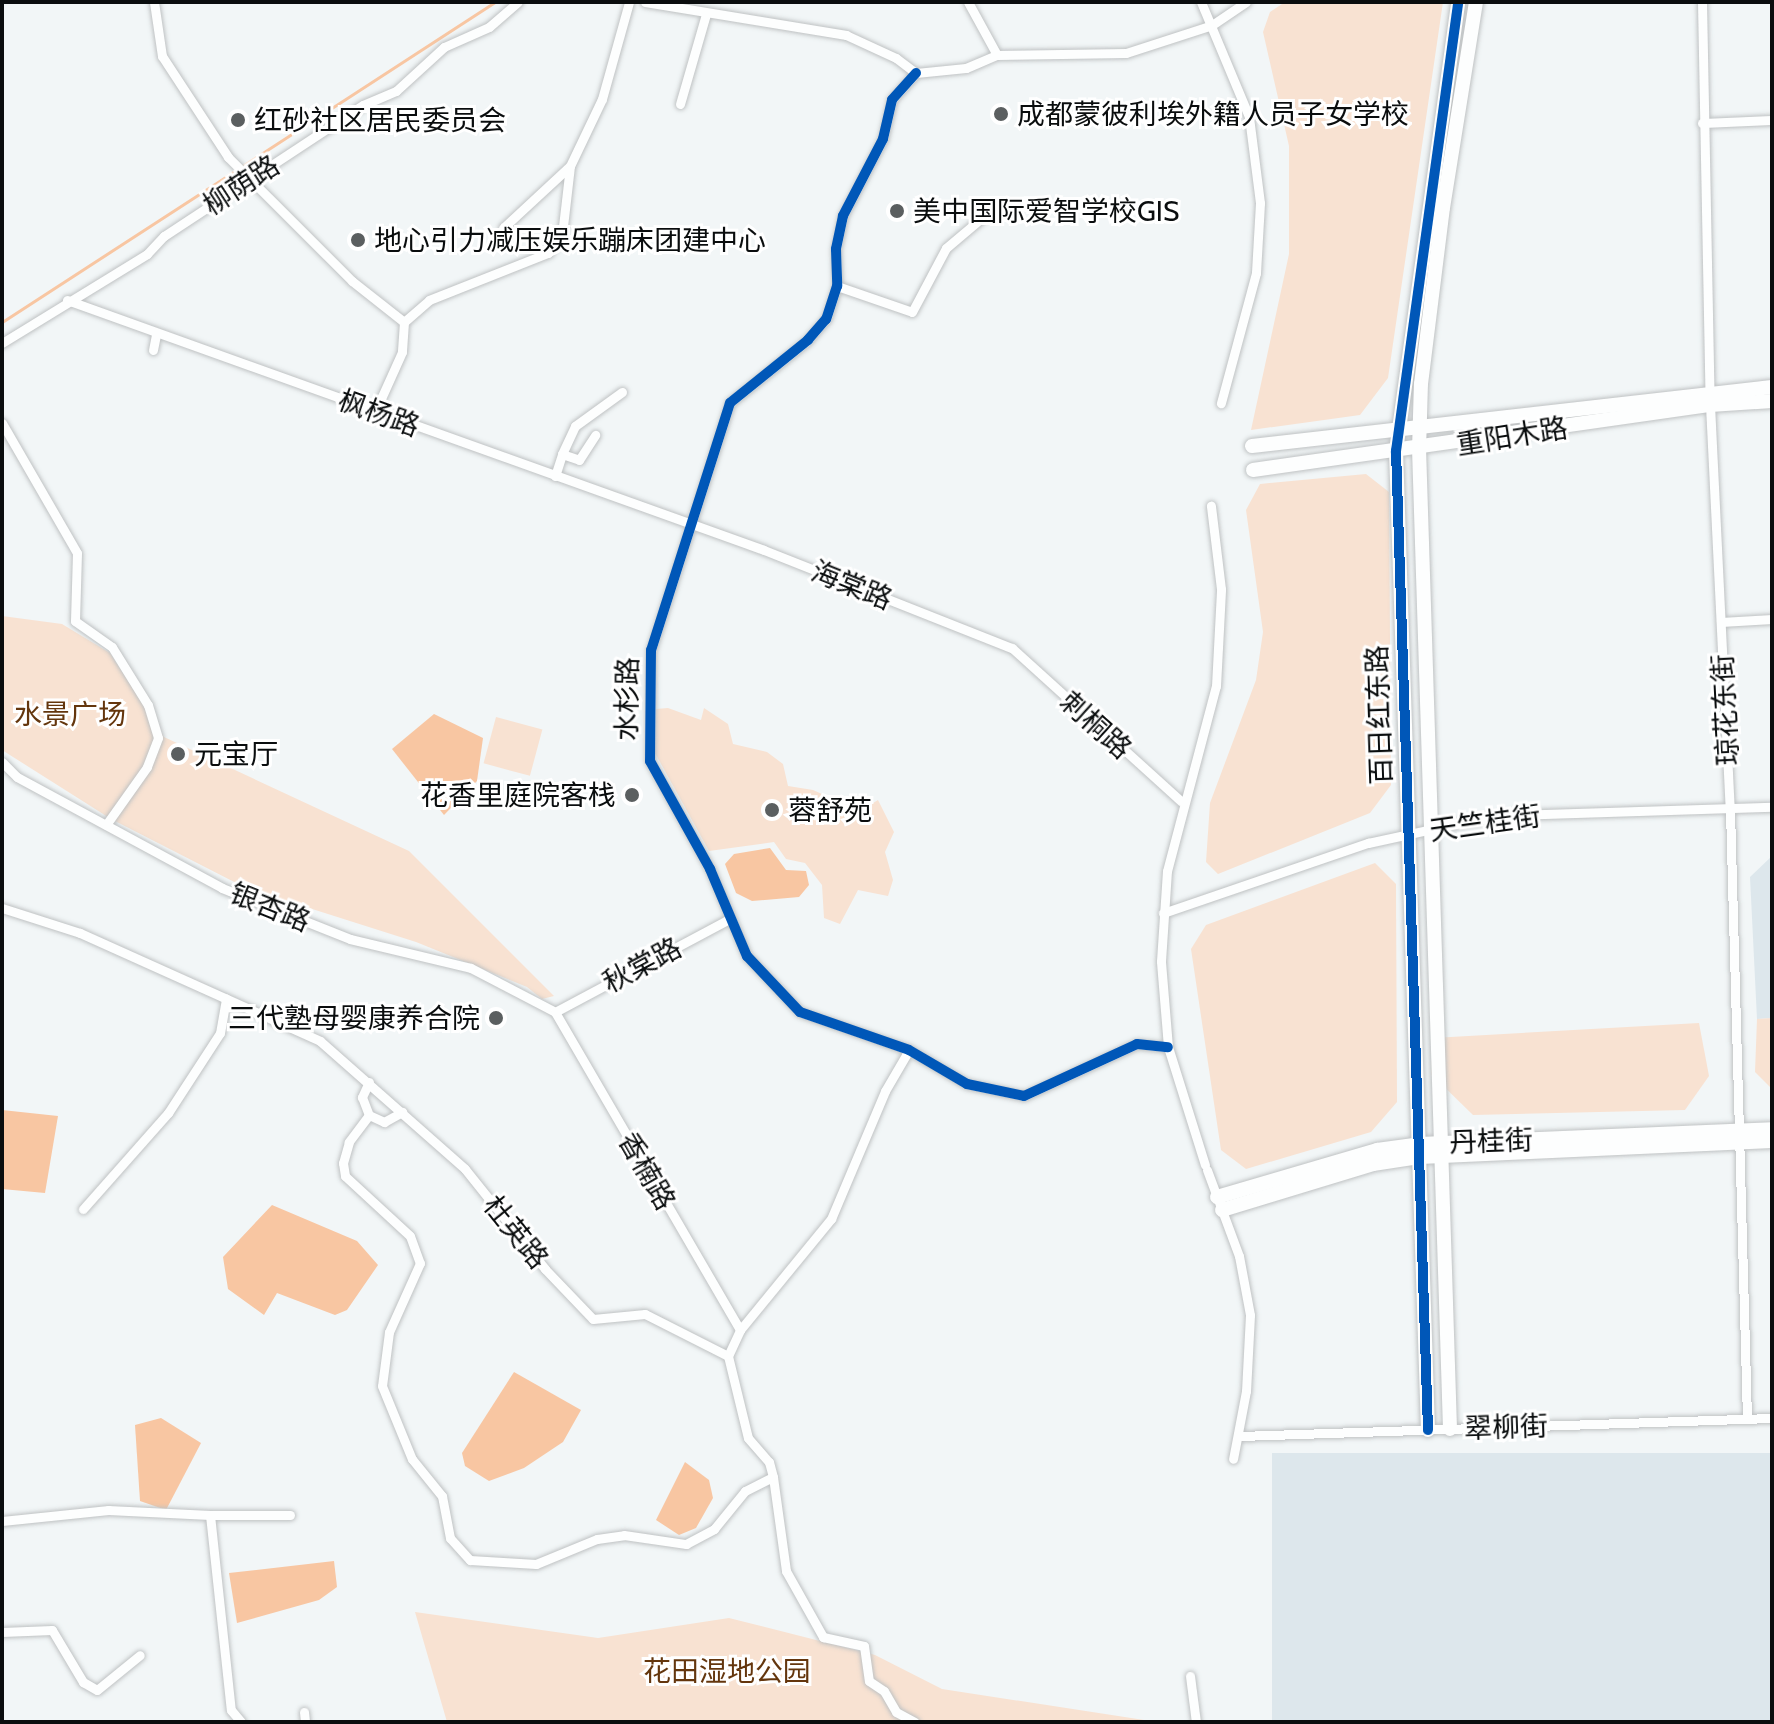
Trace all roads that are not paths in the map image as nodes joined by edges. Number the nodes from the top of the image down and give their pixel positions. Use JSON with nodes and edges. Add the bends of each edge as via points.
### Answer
{"nodes":[{"id":1,"x":154,"y":2,"type":"edge"},
{"id":2,"x":518,"y":2,"type":"edge"},
{"id":3,"x":629,"y":2,"type":"edge"},
{"id":4,"x":645,"y":2,"type":"edge"},
{"id":5,"x":968,"y":2,"type":"edge"},
{"id":6,"x":1201,"y":2,"type":"edge"},
{"id":7,"x":1246,"y":2,"type":"edge"},
{"id":8,"x":1458,"y":2,"type":"edge"},
{"id":9,"x":1476,"y":2,"type":"edge"},
{"id":10,"x":1702,"y":2,"type":"edge"},
{"id":11,"x":706,"y":14,"type":"junction"},
{"id":12,"x":1212,"y":25,"type":"junction"},
{"id":13,"x":997,"y":55,"type":"junction"},
{"id":14,"x":916,"y":73,"type":"junction"},
{"id":15,"x":680,"y":104,"type":"dead end"},
{"id":16,"x":1772,"y":120,"type":"edge"},
{"id":17,"x":1702,"y":123,"type":"junction"},
{"id":18,"x":570,"y":166,"type":"junction"},
{"id":19,"x":248,"y":175,"type":"junction"},
{"id":20,"x":985,"y":215,"type":"dead end"},
{"id":21,"x":503,"y":228,"type":"dead end"},
{"id":22,"x":837,"y":286,"type":"junction"},
{"id":23,"x":67,"y":300,"type":"junction"},
{"id":24,"x":404,"y":322,"type":"junction"},
{"id":25,"x":156,"y":334,"type":"junction"},
{"id":26,"x":2,"y":343,"type":"edge"},
{"id":27,"x":153,"y":350,"type":"dead end"},
{"id":28,"x":1772,"y":387,"type":"edge"},
{"id":29,"x":622,"y":392,"type":"dead end"},
{"id":30,"x":1711,"y":398,"type":"junction"},
{"id":31,"x":1772,"y":401,"type":"edge"},
{"id":32,"x":1221,"y":403,"type":"dead end"},
{"id":33,"x":375,"y":412,"type":"junction"},
{"id":34,"x":2,"y":423,"type":"edge"},
{"id":35,"x":1420,"y":430,"type":"junction"},
{"id":36,"x":1398,"y":433,"type":"junction"},
{"id":37,"x":595,"y":435,"type":"dead end"},
{"id":38,"x":1252,"y":446,"type":"dead end"},
{"id":39,"x":1419,"y":450,"type":"junction"},
{"id":40,"x":1396,"y":451,"type":"junction"},
{"id":41,"x":562,"y":454,"type":"junction"},
{"id":42,"x":1253,"y":470,"type":"dead end"},
{"id":43,"x":555,"y":476,"type":"junction"},
{"id":44,"x":1211,"y":506,"type":"dead end"},
{"id":45,"x":690,"y":525,"type":"junction"},
{"id":46,"x":1772,"y":619,"type":"edge"},
{"id":47,"x":1721,"y":622,"type":"junction"},
{"id":48,"x":1012,"y":648,"type":"joint"},
{"id":49,"x":2,"y":762,"type":"edge"},
{"id":50,"x":2,"y":774,"type":"edge"},
{"id":51,"x":17,"y":777,"type":"junction"},
{"id":52,"x":1181,"y":801,"type":"junction"},
{"id":53,"x":1772,"y":807,"type":"edge"},
{"id":54,"x":1730,"y":808,"type":"junction"},
{"id":55,"x":106,"y":825,"type":"junction"},
{"id":56,"x":1431,"y":829,"type":"junction"},
{"id":57,"x":1407,"y":834,"type":"junction"},
{"id":58,"x":2,"y":908,"type":"edge"},
{"id":59,"x":1163,"y":913,"type":"junction"},
{"id":60,"x":729,"y":919,"type":"junction"},
{"id":61,"x":226,"y":999,"type":"junction"},
{"id":62,"x":555,"y":1012,"type":"junction"},
{"id":63,"x":1168,"y":1047,"type":"junction"},
{"id":64,"x":909,"y":1050,"type":"junction"},
{"id":65,"x":369,"y":1082,"type":"junction"},
{"id":66,"x":402,"y":1112,"type":"junction"},
{"id":67,"x":369,"y":1115,"type":"junction"},
{"id":68,"x":1772,"y":1129,"type":"edge"},
{"id":69,"x":1741,"y":1137,"type":"junction"},
{"id":70,"x":1772,"y":1141,"type":"edge"},
{"id":71,"x":1420,"y":1150,"type":"junction"},
{"id":72,"x":1442,"y":1150,"type":"junction"},
{"id":73,"x":1220,"y":1203,"type":"junction"},
{"id":74,"x":83,"y":1209,"type":"dead end"},
{"id":75,"x":740,"y":1330,"type":"junction"},
{"id":76,"x":728,"y":1356,"type":"junction"},
{"id":77,"x":1772,"y":1418,"type":"edge"},
{"id":78,"x":1747,"y":1419,"type":"junction"},
{"id":79,"x":1450,"y":1429,"type":"junction"},
{"id":80,"x":1428,"y":1430,"type":"junction"},
{"id":81,"x":1240,"y":1436,"type":"junction"},
{"id":82,"x":1233,"y":1459,"type":"dead end"},
{"id":83,"x":773,"y":1477,"type":"junction"},
{"id":84,"x":210,"y":1515,"type":"junction"},
{"id":85,"x":290,"y":1515,"type":"dead end"},
{"id":86,"x":2,"y":1521,"type":"edge"},
{"id":87,"x":2,"y":1632,"type":"edge"},
{"id":88,"x":140,"y":1655,"type":"dead end"},
{"id":89,"x":1190,"y":1676,"type":"dead end"},
{"id":90,"x":896,"y":1712,"type":"junction"},
{"id":91,"x":241,"y":1722,"type":"edge"},
{"id":92,"x":892,"y":1722,"type":"edge"},
{"id":93,"x":915,"y":1722,"type":"edge"},
{"id":94,"x":1196,"y":1722,"type":"edge"}],
"edges":[{"from":1,"to":19,"type":"street","via":[[162,56],[235,164]]},
{"from":2,"to":19,"type":"street","name":"柳荫路","via":[[489,27],[444,47],[396,91],[363,105]]},
{"from":3,"to":18,"type":"street","via":[[602,99]]},
{"from":4,"to":11,"type":"street"},
{"from":5,"to":13,"type":"street"},
{"from":6,"to":12,"type":"street"},
{"from":7,"to":12,"type":"street"},
{"from":8,"to":36,"type":"street","name":"百日红东路"},
{"from":9,"to":35,"type":"street","name":"百日红东路","via":[[1443,208]]},
{"from":10,"to":17,"type":"street","name":"琼花东街"},
{"from":11,"to":14,"type":"street","via":[[846,35]]},
{"from":11,"to":15,"type":"street"},
{"from":12,"to":13,"type":"street","via":[[1126,53]]},
{"from":12,"to":32,"type":"street","via":[[1249,117],[1260,203],[1256,273]]},
{"from":13,"to":14,"type":"street","via":[[966,68]]},
{"from":14,"to":22,"type":"street","name":"水杉路","via":[[892,100],[883,139],[843,216],[836,249]]},
{"from":16,"to":17,"type":"street"},
{"from":17,"to":30,"type":"street","name":"琼花东街"},
{"from":18,"to":21,"type":"street"},
{"from":18,"to":24,"type":"street","via":[[562,235],[548,253],[429,300]]},
{"from":19,"to":23,"type":"street","name":"柳荫路","via":[[147,254]]},
{"from":19,"to":24,"type":"street","via":[[352,281]]},
{"from":20,"to":22,"type":"street","via":[[946,248],[912,312]]},
{"from":22,"to":45,"type":"street","name":"水杉路","via":[[826,319],[808,340],[730,403]]},
{"from":23,"to":25,"type":"street","name":"枫杨路"},
{"from":23,"to":26,"type":"street","name":"柳荫路"},
{"from":24,"to":33,"type":"street","via":[[402,352]]},
{"from":25,"to":27,"type":"street"},
{"from":25,"to":33,"type":"street","name":"枫杨路"},
{"from":28,"to":30,"type":"street","name":"重阳木路"},
{"from":29,"to":41,"type":"street","via":[[575,426]]},
{"from":30,"to":31,"type":"street","name":"重阳木路"},
{"from":30,"to":35,"type":"street","name":"重阳木路"},
{"from":30,"to":39,"type":"street","name":"重阳木路"},
{"from":30,"to":47,"type":"street","name":"琼花东街"},
{"from":33,"to":43,"type":"street","name":"枫杨路"},
{"from":34,"to":55,"type":"street","via":[[77,553],[75,621],[112,647],[148,705],[158,738],[147,767]]},
{"from":35,"to":36,"type":"street","name":"重阳木路"},
{"from":35,"to":39,"type":"street","name":"百日红东路"},
{"from":36,"to":38,"type":"street","name":"重阳木路"},
{"from":36,"to":40,"type":"street","name":"百日红东路"},
{"from":37,"to":41,"type":"street","via":[[579,460]]},
{"from":39,"to":40,"type":"street","name":"重阳木路"},
{"from":39,"to":56,"type":"street","name":"百日红东路"},
{"from":40,"to":42,"type":"street","name":"重阳木路"},
{"from":40,"to":57,"type":"street","name":"百日红东路"},
{"from":41,"to":43,"type":"street"},
{"from":43,"to":45,"type":"street","name":"枫杨路"},
{"from":44,"to":52,"type":"street","via":[[1221,589],[1216,686]]},
{"from":45,"to":48,"type":"street","name":"海棠路"},
{"from":45,"to":60,"type":"street","name":"水杉路","via":[[651,650],[650,761],[710,869]]},
{"from":46,"to":47,"type":"street"},
{"from":47,"to":54,"type":"street","name":"琼花东街"},
{"from":48,"to":52,"type":"street","name":"刺桐路"},
{"from":49,"to":51,"type":"street","name":"银杏路"},
{"from":50,"to":51,"type":"street"},
{"from":51,"to":55,"type":"street","name":"银杏路"},
{"from":52,"to":59,"type":"street"},
{"from":53,"to":54,"type":"street","name":"天竺桂街"},
{"from":54,"to":56,"type":"street","name":"天竺桂街","via":[[1513,815]]},
{"from":54,"to":69,"type":"street","name":"琼花东街"},
{"from":55,"to":62,"type":"street","name":"银杏路","via":[[222,888],[350,939],[471,968]]},
{"from":56,"to":57,"type":"street","name":"天竺桂街"},
{"from":56,"to":72,"type":"street","name":"百日红东路"},
{"from":57,"to":59,"type":"street","name":"天竺桂街"},
{"from":57,"to":71,"type":"street","name":"百日红东路"},
{"from":58,"to":61,"type":"street","name":"杜英路","via":[[80,933]]},
{"from":59,"to":63,"type":"street"},
{"from":60,"to":62,"type":"street","name":"秋棠路"},
{"from":60,"to":64,"type":"street","name":"水杉路","via":[[747,956],[800,1012]]},
{"from":61,"to":65,"type":"street","name":"杜英路","via":[[320,1041]]},
{"from":61,"to":74,"type":"street","via":[[220,1033],[168,1113]]},
{"from":62,"to":75,"type":"street","name":"香楠路"},
{"from":63,"to":64,"type":"street","name":"水杉路","via":[[1137,1044],[1024,1096],[967,1084]]},
{"from":63,"to":73,"type":"street"},
{"from":64,"to":75,"type":"street","via":[[885,1091],[831,1219]]},
{"from":65,"to":66,"type":"street","name":"杜英路"},
{"from":65,"to":67,"type":"street","via":[[362,1097]]},
{"from":66,"to":67,"type":"street","via":[[384,1122]]},
{"from":66,"to":76,"type":"street","name":"杜英路","via":[[465,1169],[545,1269],[593,1319],[645,1314]]},
{"from":67,"to":83,"type":"street","via":[[349,1142],[345,1176],[410,1236],[420,1263],[389,1332],[382,1386],[404,1429],[412,1459],[442,1496],[450,1538],[470,1560],[536,1564],[597,1539],[624,1535],[686,1544],[714,1529],[745,1491]]},
{"from":68,"to":69,"type":"street","name":"丹桂街"},
{"from":69,"to":70,"type":"street","name":"丹桂街"},
{"from":69,"to":72,"type":"street","name":"丹桂街"},
{"from":69,"to":78,"type":"street","name":"琼花东街"},
{"from":71,"to":72,"type":"street","name":"丹桂街"},
{"from":71,"to":73,"type":"street","name":"丹桂街","via":[[1377,1150]]},
{"from":71,"to":80,"type":"street","name":"百日红东路"},
{"from":72,"to":79,"type":"street","name":"百日红东路"},
{"from":73,"to":81,"type":"street","via":[[1239,1256],[1250,1315]]},
{"from":75,"to":76,"type":"street"},
{"from":76,"to":83,"type":"street","via":[[748,1438],[769,1462]]},
{"from":77,"to":78,"type":"street","name":"翠柳街"},
{"from":78,"to":79,"type":"street","name":"翠柳街"},
{"from":79,"to":80,"type":"street","name":"翠柳街"},
{"from":80,"to":81,"type":"street","name":"翠柳街"},
{"from":81,"to":82,"type":"street"},
{"from":83,"to":90,"type":"street","via":[[786,1571],[823,1637],[864,1646],[869,1681],[884,1691]]},
{"from":84,"to":85,"type":"street"},
{"from":84,"to":86,"type":"street","via":[[108,1510]]},
{"from":84,"to":91,"type":"street","via":[[231,1710]]},
{"from":87,"to":88,"type":"street","via":[[52,1630],[83,1682],[97,1690]]},
{"from":89,"to":94,"type":"street"},
{"from":90,"to":92,"type":"street"},
{"from":90,"to":93,"type":"street"}]}
